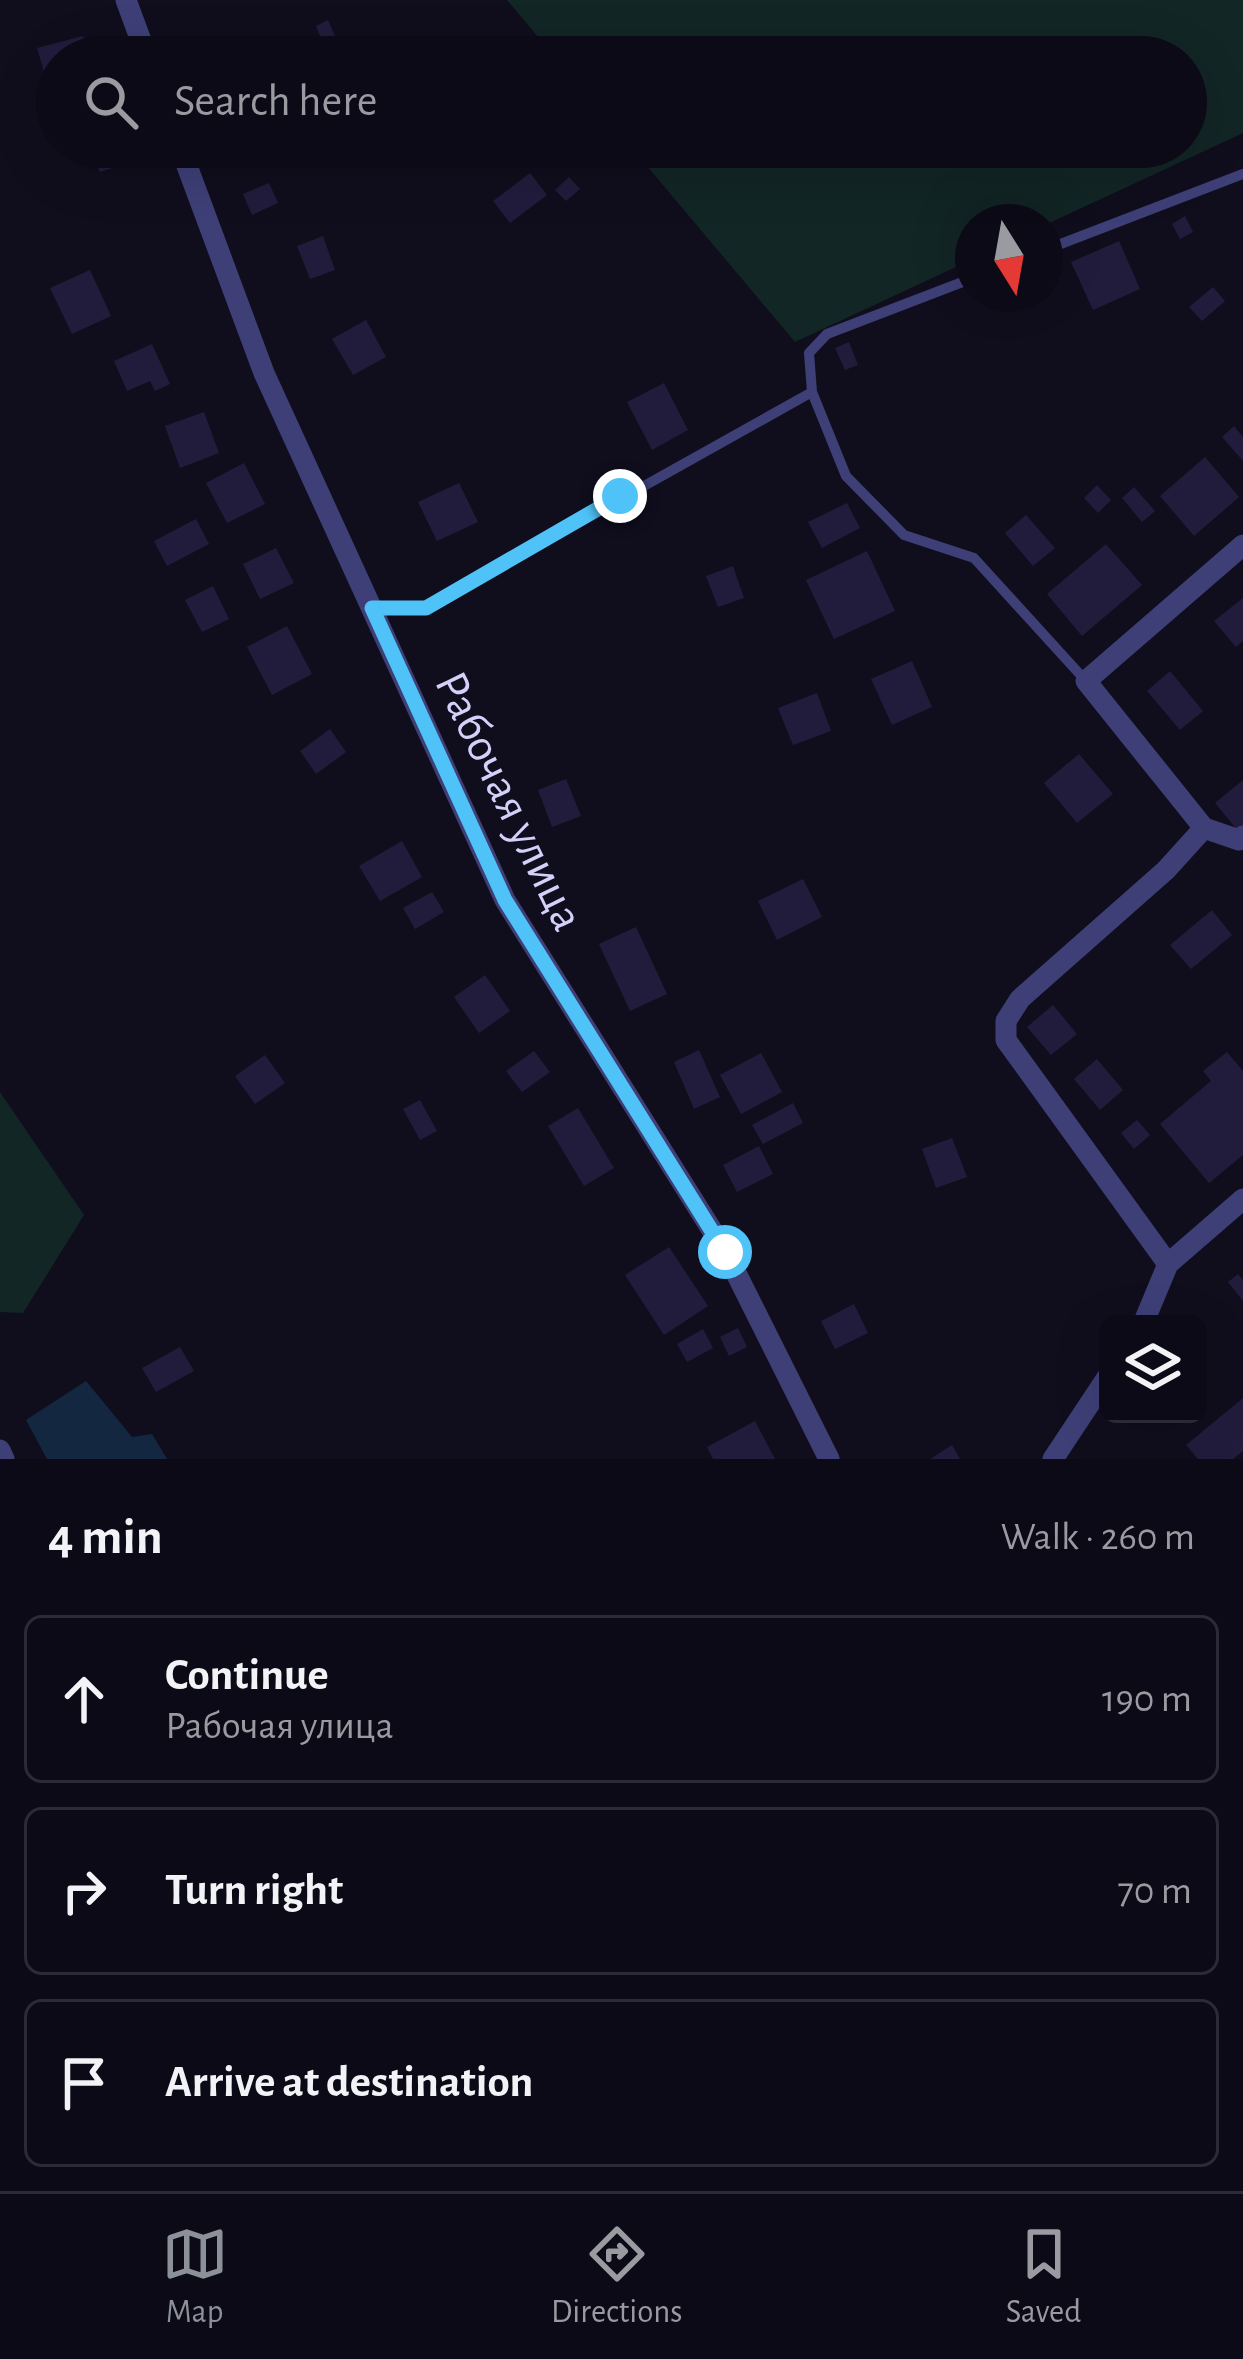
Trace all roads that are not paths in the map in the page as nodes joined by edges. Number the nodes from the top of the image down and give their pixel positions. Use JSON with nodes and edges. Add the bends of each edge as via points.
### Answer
{"nodes":[{"id":1,"x":126,"y":0,"type":"edge"},
{"id":2,"x":139,"y":36,"type":"edge"},
{"id":3,"x":188,"y":168,"type":"edge"},
{"id":4,"x":1243,"y":174,"type":"edge"},
{"id":5,"x":1063,"y":243,"type":"edge"},
{"id":6,"x":955,"y":285,"type":"edge"},
{"id":7,"x":812,"y":392,"type":"junction"},
{"id":8,"x":1243,"y":544,"type":"edge"},
{"id":9,"x":372,"y":608,"type":"junction"},
{"id":10,"x":1086,"y":681,"type":"junction"},
{"id":11,"x":1204,"y":828,"type":"junction"},
{"id":12,"x":1243,"y":836,"type":"edge"},
{"id":13,"x":1243,"y":1199,"type":"edge"},
{"id":14,"x":1168,"y":1264,"type":"junction"},
{"id":15,"x":1147,"y":1315,"type":"edge"},
{"id":16,"x":1099,"y":1390,"type":"edge"},
{"id":17,"x":0,"y":1450,"type":"edge"},
{"id":18,"x":4,"y":1459,"type":"edge"},
{"id":19,"x":829,"y":1459,"type":"edge"},
{"id":20,"x":1053,"y":1459,"type":"edge"}],
"edges":[{"from":1,"to":2,"type":"street"},
{"from":3,"to":9,"type":"street","name":"Рабочая улица","via":[[264,373]]},
{"from":4,"to":5,"type":"lane"},
{"from":6,"to":7,"type":"lane","via":[[827,334],[808,353]]},
{"from":7,"to":9,"type":"lane","via":[[426,608]]},
{"from":7,"to":10,"type":"lane","via":[[846,476],[904,535],[974,558]]},
{"from":8,"to":10,"type":"street"},
{"from":9,"to":19,"type":"street","name":"Рабочая улица","via":[[505,900],[725,1252]]},
{"from":10,"to":11,"type":"street"},
{"from":11,"to":12,"type":"street"},
{"from":11,"to":14,"type":"street","via":[[1006,1021],[1006,1040]]},
{"from":13,"to":14,"type":"street"},
{"from":14,"to":15,"type":"street"},
{"from":16,"to":20,"type":"street"},
{"from":17,"to":18,"type":"street"}]}
